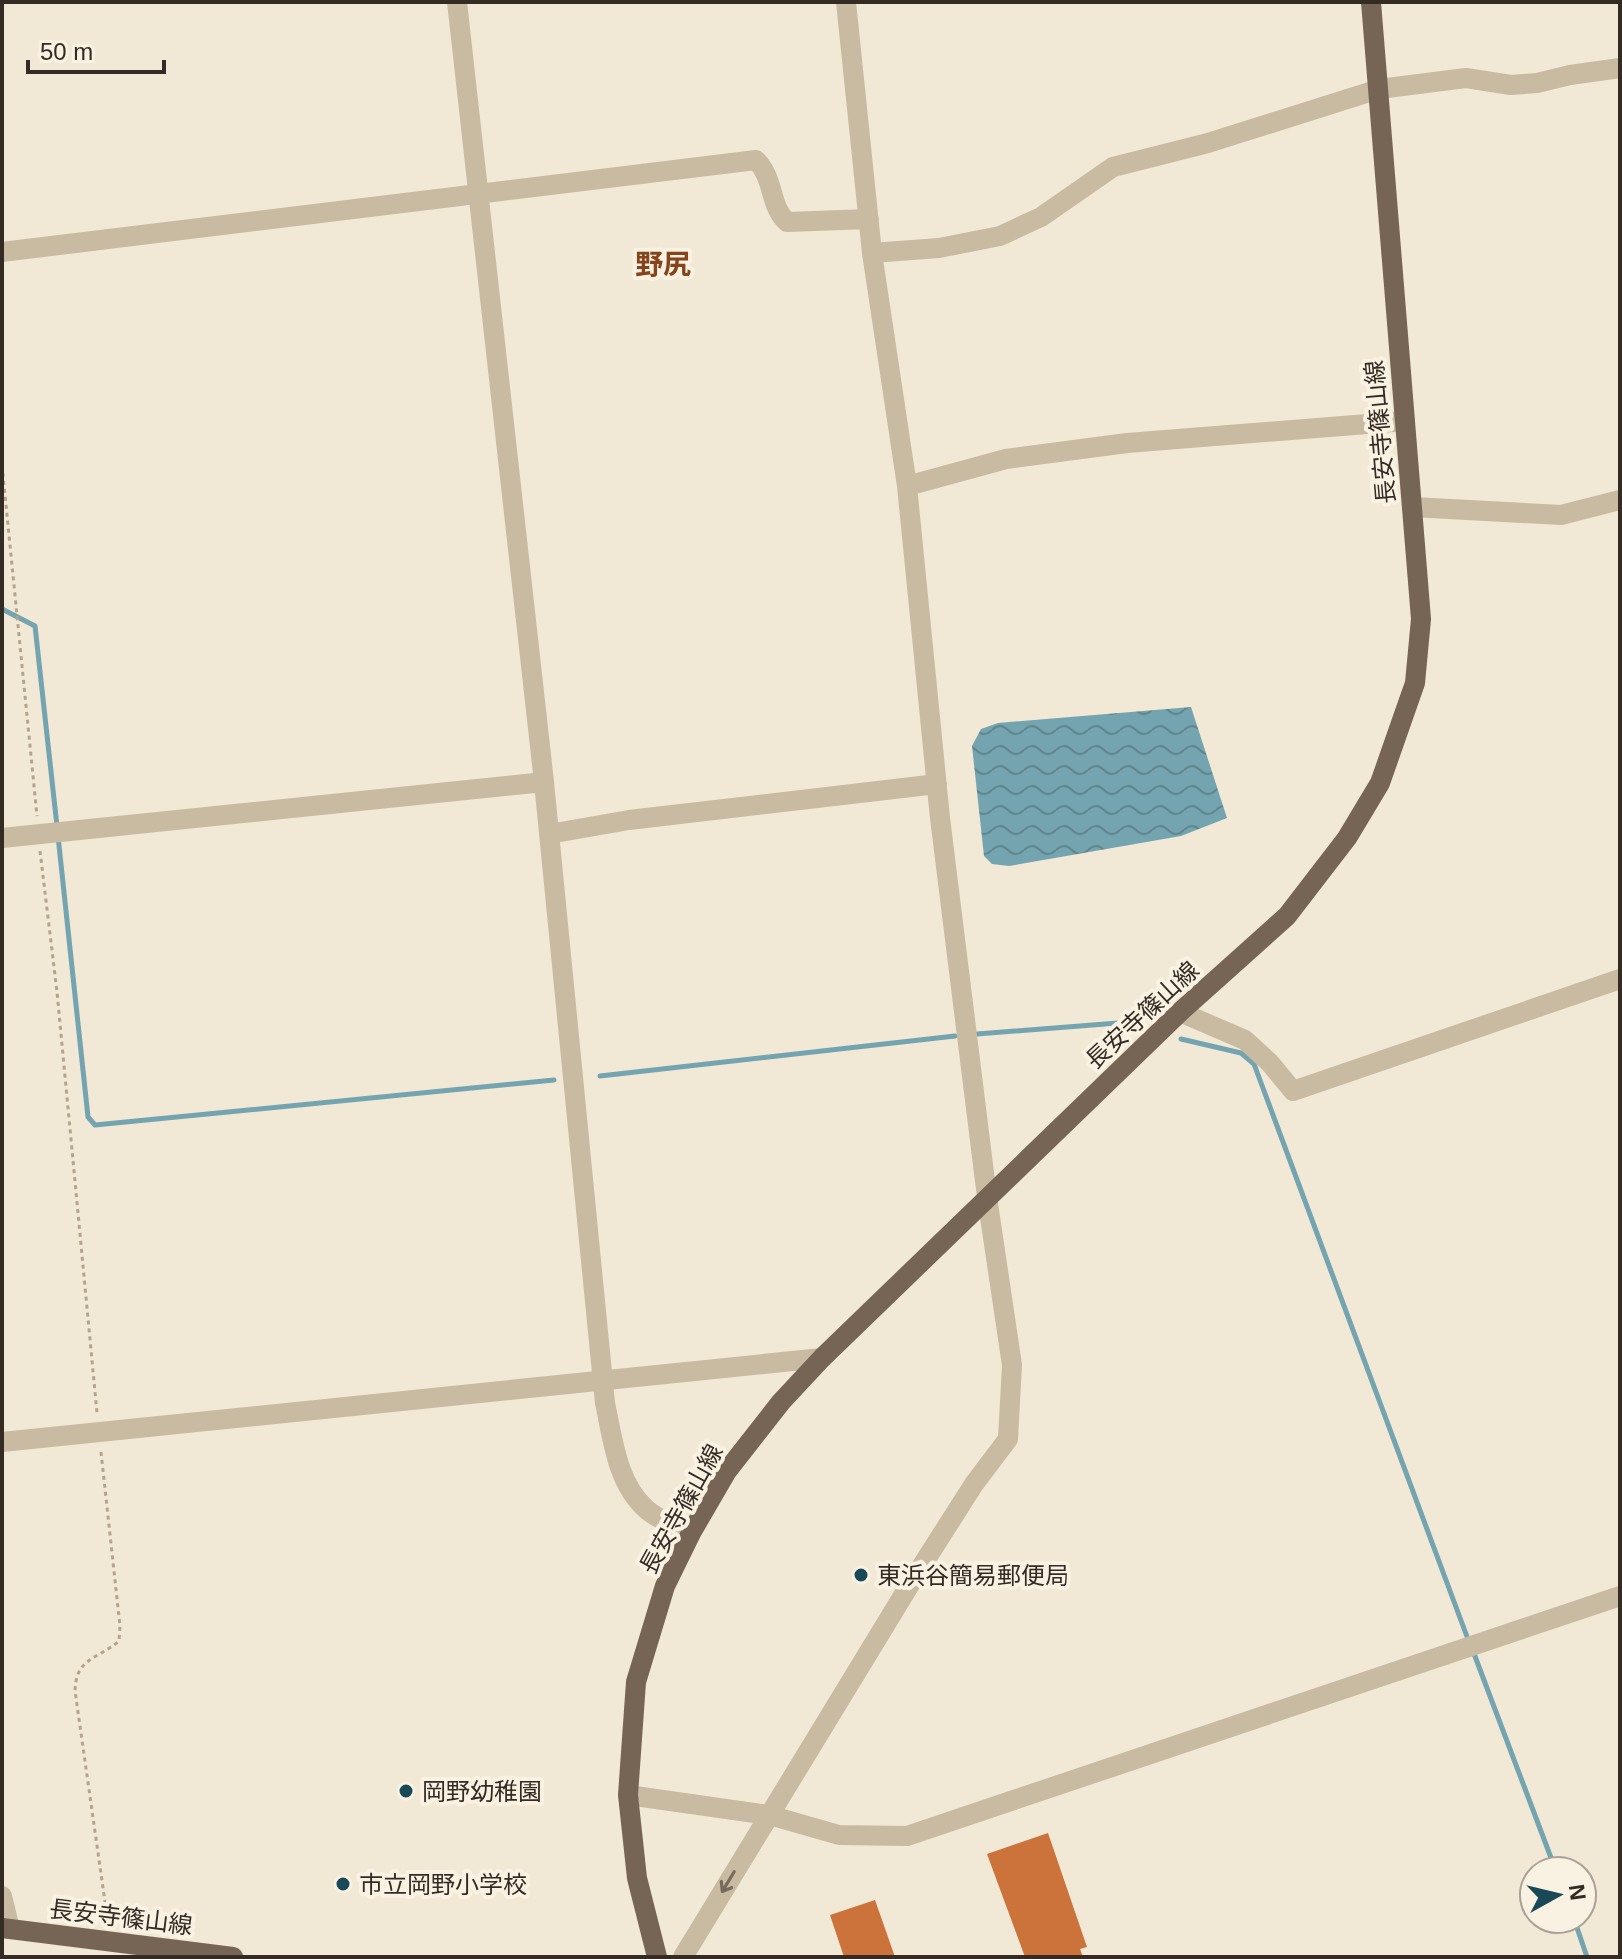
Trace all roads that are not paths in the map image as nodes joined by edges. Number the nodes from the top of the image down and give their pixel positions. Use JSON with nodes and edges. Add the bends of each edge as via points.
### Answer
{"nodes":[{"id":1,"x":457,"y":2,"type":"edge"},
{"id":2,"x":846,"y":2,"type":"edge"},
{"id":3,"x":1371,"y":2,"type":"edge"},
{"id":4,"x":1620,"y":68,"type":"edge"},
{"id":5,"x":1379,"y":89,"type":"junction"},
{"id":6,"x":479,"y":194,"type":"junction"},
{"id":7,"x":869,"y":219,"type":"junction"},
{"id":8,"x":2,"y":252,"type":"edge"},
{"id":9,"x":872,"y":253,"type":"junction"},
{"id":10,"x":1405,"y":421,"type":"junction"},
{"id":11,"x":907,"y":486,"type":"junction"},
{"id":12,"x":1620,"y":500,"type":"edge"},
{"id":13,"x":1412,"y":507,"type":"junction"},
{"id":14,"x":544,"y":782,"type":"junction"},
{"id":15,"x":937,"y":784,"type":"junction"},
{"id":16,"x":549,"y":834,"type":"junction"},
{"id":17,"x":2,"y":838,"type":"edge"},
{"id":18,"x":1620,"y":979,"type":"edge"},
{"id":19,"x":1180,"y":1012,"type":"junction"},
{"id":20,"x":987,"y":1197,"type":"junction"},
{"id":21,"x":822,"y":1358,"type":"junction"},
{"id":22,"x":603,"y":1382,"type":"junction"},
{"id":23,"x":2,"y":1442,"type":"edge"},
{"id":24,"x":691,"y":1533,"type":"junction"},
{"id":25,"x":1620,"y":1596,"type":"edge"},
{"id":26,"x":628,"y":1795,"type":"junction"},
{"id":27,"x":769,"y":1815,"type":"junction"},
{"id":28,"x":2,"y":1896,"type":"edge"},
{"id":29,"x":6,"y":1928,"type":"edge"},
{"id":30,"x":233,"y":1957,"type":"edge"},
{"id":31,"x":657,"y":1957,"type":"edge"},
{"id":32,"x":683,"y":1957,"type":"edge"}],
"edges":[{"from":1,"to":6,"type":"street"},
{"from":2,"to":7,"type":"street"},
{"from":3,"to":5,"type":"main road","name":"長安寺篠山線"},
{"from":4,"to":5,"type":"street","via":[[1537,83],[1466,78]]},
{"from":5,"to":9,"type":"street","via":[[1113,167],[1041,217],[1000,236]]},
{"from":5,"to":10,"type":"main road","name":"長安寺篠山線"},
{"from":6,"to":7,"type":"street","via":[[756,160],[765,169],[779,214],[787,222]]},
{"from":6,"to":8,"type":"street"},
{"from":6,"to":14,"type":"street"},
{"from":7,"to":9,"type":"street"},
{"from":9,"to":11,"type":"street"},
{"from":10,"to":11,"type":"street","via":[[1127,443],[1006,459]]},
{"from":10,"to":13,"type":"main road","name":"長安寺篠山線"},
{"from":11,"to":15,"type":"street"},
{"from":12,"to":13,"type":"street","via":[[1561,515]]},
{"from":13,"to":19,"type":"main road","name":"長安寺篠山線","via":[[1421,619],[1415,683],[1380,783],[1347,838],[1287,916]]},
{"from":14,"to":16,"type":"street"},
{"from":14,"to":17,"type":"street"},
{"from":15,"to":16,"type":"street"},
{"from":15,"to":20,"type":"street"},
{"from":16,"to":22,"type":"street"},
{"from":18,"to":19,"type":"street","via":[[1293,1091],[1245,1040]]},
{"from":19,"to":20,"type":"main road","name":"長安寺篠山線"},
{"from":20,"to":21,"type":"main road","name":"長安寺篠山線"},
{"from":20,"to":27,"type":"street","via":[[1012,1365],[1008,1439],[966,1496]]},
{"from":21,"to":22,"type":"street"},
{"from":21,"to":24,"type":"main road","name":"長安寺篠山線","via":[[727,1471]]},
{"from":22,"to":23,"type":"street"},
{"from":22,"to":24,"type":"street","via":[[615,1454],[630,1493],[648,1512]]},
{"from":24,"to":26,"type":"main road","name":"長安寺篠山線","via":[[665,1586],[636,1682]]},
{"from":25,"to":27,"type":"street","via":[[907,1836],[839,1835]]},
{"from":26,"to":27,"type":"street"},
{"from":26,"to":31,"type":"main road","name":"長安寺篠山線","via":[[637,1878]]},
{"from":27,"to":32,"type":"street","one_way":true},
{"from":28,"to":29,"type":"street"},
{"from":29,"to":30,"type":"main road","name":"長安寺篠山線"}]}
